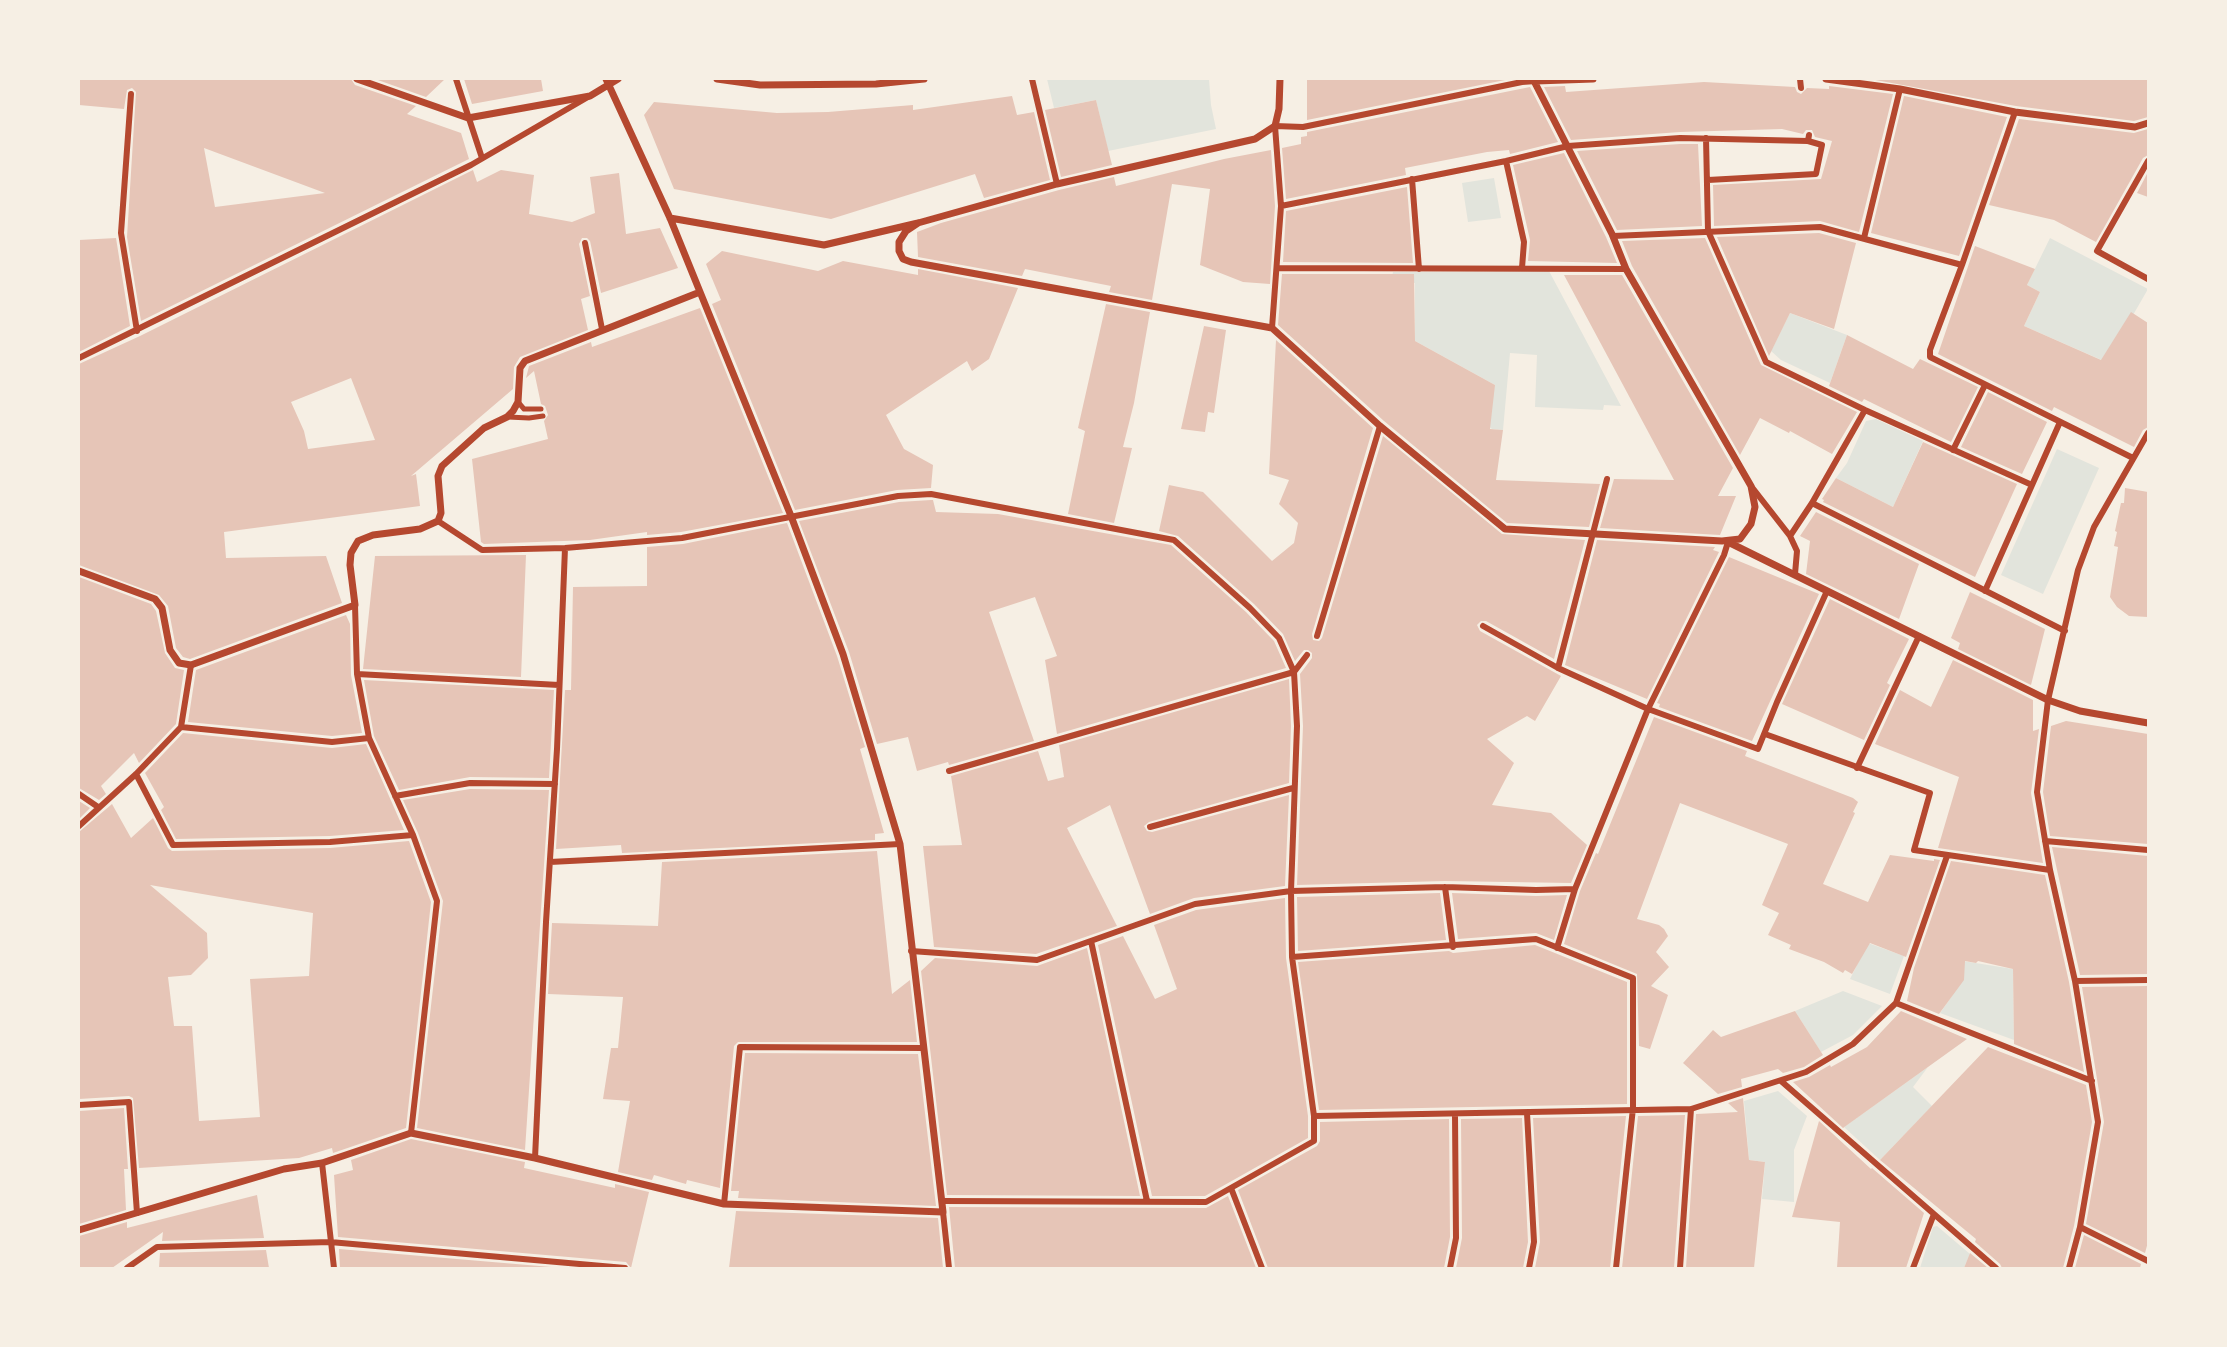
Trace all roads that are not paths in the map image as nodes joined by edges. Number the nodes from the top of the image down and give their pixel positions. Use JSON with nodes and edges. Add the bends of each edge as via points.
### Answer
{"nodes":[{"id":1,"x":357,"y":79,"type":"edge"},
{"id":2,"x":456,"y":79,"type":"edge"},
{"id":3,"x":618,"y":79,"type":"edge"},
{"id":4,"x":718,"y":79,"type":"edge"},
{"id":5,"x":924,"y":79,"type":"edge"},
{"id":6,"x":1032,"y":79,"type":"edge"},
{"id":7,"x":1280,"y":79,"type":"edge"},
{"id":8,"x":1580,"y":79,"type":"edge"},
{"id":9,"x":1593,"y":79,"type":"edge"},
{"id":10,"x":1800,"y":79,"type":"edge"},
{"id":11,"x":1826,"y":79,"type":"edge"},
{"id":12,"x":1534,"y":80,"type":"edge"},
{"id":13,"x":607,"y":82,"type":"edge"},
{"id":14,"x":1801,"y":88,"type":"dead end"},
{"id":15,"x":1900,"y":89,"type":"junction"},
{"id":16,"x":131,"y":93,"type":"dead end"},
{"id":17,"x":590,"y":96,"type":"junction"},
{"id":18,"x":2015,"y":112,"type":"junction"},
{"id":19,"x":468,"y":118,"type":"junction"},
{"id":20,"x":2148,"y":124,"type":"edge"},
{"id":21,"x":1275,"y":126,"type":"junction"},
{"id":22,"x":1706,"y":138,"type":"junction"},
{"id":23,"x":1568,"y":146,"type":"junction"},
{"id":24,"x":482,"y":158,"type":"junction"},
{"id":25,"x":1506,"y":161,"type":"junction"},
{"id":26,"x":2148,"y":161,"type":"edge"},
{"id":27,"x":1412,"y":179,"type":"junction"},
{"id":28,"x":1708,"y":180,"type":"junction"},
{"id":29,"x":1057,"y":184,"type":"junction"},
{"id":30,"x":1281,"y":206,"type":"junction"},
{"id":31,"x":670,"y":218,"type":"junction"},
{"id":32,"x":918,"y":223,"type":"junction"},
{"id":33,"x":1709,"y":231,"type":"junction"},
{"id":34,"x":1613,"y":236,"type":"junction"},
{"id":35,"x":1864,"y":239,"type":"junction"},
{"id":36,"x":584,"y":243,"type":"dead end"},
{"id":37,"x":1962,"y":265,"type":"junction"},
{"id":38,"x":1277,"y":268,"type":"junction"},
{"id":39,"x":1522,"y":268,"type":"junction"},
{"id":40,"x":1419,"y":269,"type":"junction"},
{"id":41,"x":1626,"y":269,"type":"junction"},
{"id":42,"x":2148,"y":279,"type":"edge"},
{"id":43,"x":700,"y":292,"type":"junction"},
{"id":44,"x":1272,"y":328,"type":"junction"},
{"id":45,"x":602,"y":329,"type":"junction"},
{"id":46,"x":137,"y":331,"type":"junction"},
{"id":47,"x":79,"y":358,"type":"edge"},
{"id":48,"x":1985,"y":385,"type":"junction"},
{"id":49,"x":518,"y":402,"type":"junction"},
{"id":50,"x":1865,"y":410,"type":"junction"},
{"id":51,"x":507,"y":417,"type":"junction"},
{"id":52,"x":2060,"y":422,"type":"junction"},
{"id":53,"x":1380,"y":426,"type":"junction"},
{"id":54,"x":2148,"y":433,"type":"edge"},
{"id":55,"x":1953,"y":450,"type":"junction"},
{"id":56,"x":2133,"y":458,"type":"junction"},
{"id":57,"x":1606,"y":479,"type":"dead end"},
{"id":58,"x":1751,"y":485,"type":"junction"},
{"id":59,"x":2032,"y":485,"type":"junction"},
{"id":60,"x":1812,"y":503,"type":"junction"},
{"id":61,"x":791,"y":516,"type":"junction"},
{"id":62,"x":438,"y":521,"type":"junction"},
{"id":63,"x":1594,"y":533,"type":"junction"},
{"id":64,"x":1790,"y":536,"type":"junction"},
{"id":65,"x":1728,"y":542,"type":"junction"},
{"id":66,"x":565,"y":548,"type":"junction"},
{"id":67,"x":79,"y":571,"type":"edge"},
{"id":68,"x":1795,"y":574,"type":"junction"},
{"id":69,"x":1827,"y":591,"type":"junction"},
{"id":70,"x":1985,"y":591,"type":"junction"},
{"id":71,"x":355,"y":605,"type":"junction"},
{"id":72,"x":1483,"y":626,"type":"dead end"},
{"id":73,"x":2064,"y":631,"type":"junction"},
{"id":74,"x":1317,"y":636,"type":"dead end"},
{"id":75,"x":1919,"y":636,"type":"junction"},
{"id":76,"x":1307,"y":654,"type":"dead end"},
{"id":77,"x":191,"y":665,"type":"junction"},
{"id":78,"x":1558,"y":668,"type":"junction"},
{"id":79,"x":1294,"y":672,"type":"junction"},
{"id":80,"x":357,"y":674,"type":"junction"},
{"id":81,"x":559,"y":685,"type":"junction"},
{"id":82,"x":2048,"y":700,"type":"junction"},
{"id":83,"x":1648,"y":709,"type":"junction"},
{"id":84,"x":2148,"y":723,"type":"edge"},
{"id":85,"x":181,"y":727,"type":"junction"},
{"id":86,"x":1765,"y":734,"type":"junction"},
{"id":87,"x":369,"y":738,"type":"junction"},
{"id":88,"x":1857,"y":768,"type":"junction"},
{"id":89,"x":949,"y":771,"type":"dead end"},
{"id":90,"x":136,"y":774,"type":"junction"},
{"id":91,"x":555,"y":785,"type":"junction"},
{"id":92,"x":1293,"y":788,"type":"junction"},
{"id":93,"x":79,"y":794,"type":"edge"},
{"id":94,"x":395,"y":796,"type":"junction"},
{"id":95,"x":98,"y":807,"type":"junction"},
{"id":96,"x":79,"y":826,"type":"edge"},
{"id":97,"x":1150,"y":827,"type":"dead end"},
{"id":98,"x":413,"y":835,"type":"junction"},
{"id":99,"x":2045,"y":841,"type":"junction"},
{"id":100,"x":900,"y":844,"type":"junction"},
{"id":101,"x":2148,"y":850,"type":"edge"},
{"id":102,"x":1947,"y":856,"type":"junction"},
{"id":103,"x":550,"y":862,"type":"junction"},
{"id":104,"x":2050,"y":870,"type":"junction"},
{"id":105,"x":1445,"y":887,"type":"junction"},
{"id":106,"x":1575,"y":889,"type":"junction"},
{"id":107,"x":1291,"y":891,"type":"junction"},
{"id":108,"x":1091,"y":941,"type":"junction"},
{"id":109,"x":1453,"y":947,"type":"junction"},
{"id":110,"x":1557,"y":948,"type":"junction"},
{"id":111,"x":911,"y":951,"type":"junction"},
{"id":112,"x":1292,"y":957,"type":"junction"},
{"id":113,"x":2148,"y":980,"type":"edge"},
{"id":114,"x":2075,"y":981,"type":"junction"},
{"id":115,"x":1896,"y":1003,"type":"junction"},
{"id":116,"x":923,"y":1048,"type":"junction"},
{"id":117,"x":1781,"y":1081,"type":"junction"},
{"id":118,"x":2092,"y":1081,"type":"junction"},
{"id":119,"x":79,"y":1105,"type":"edge"},
{"id":120,"x":1633,"y":1108,"type":"junction"},
{"id":121,"x":1691,"y":1109,"type":"junction"},
{"id":122,"x":1527,"y":1113,"type":"junction"},
{"id":123,"x":1455,"y":1115,"type":"junction"},
{"id":124,"x":1314,"y":1116,"type":"junction"},
{"id":125,"x":411,"y":1133,"type":"junction"},
{"id":126,"x":535,"y":1158,"type":"junction"},
{"id":127,"x":322,"y":1163,"type":"junction"},
{"id":128,"x":1231,"y":1188,"type":"junction"},
{"id":129,"x":942,"y":1201,"type":"junction"},
{"id":130,"x":1147,"y":1201,"type":"junction"},
{"id":131,"x":724,"y":1204,"type":"junction"},
{"id":132,"x":943,"y":1212,"type":"junction"},
{"id":133,"x":137,"y":1213,"type":"junction"},
{"id":134,"x":1934,"y":1214,"type":"junction"},
{"id":135,"x":2080,"y":1227,"type":"junction"},
{"id":136,"x":79,"y":1230,"type":"edge"},
{"id":137,"x":330,"y":1242,"type":"junction"},
{"id":138,"x":2148,"y":1261,"type":"edge"},
{"id":139,"x":127,"y":1268,"type":"edge"},
{"id":140,"x":334,"y":1268,"type":"edge"},
{"id":141,"x":625,"y":1268,"type":"edge"},
{"id":142,"x":949,"y":1268,"type":"edge"},
{"id":143,"x":1262,"y":1268,"type":"edge"},
{"id":144,"x":1450,"y":1268,"type":"edge"},
{"id":145,"x":1529,"y":1268,"type":"edge"},
{"id":146,"x":1616,"y":1268,"type":"edge"},
{"id":147,"x":1680,"y":1268,"type":"edge"},
{"id":148,"x":1913,"y":1268,"type":"edge"},
{"id":149,"x":1996,"y":1268,"type":"edge"},
{"id":150,"x":2069,"y":1268,"type":"edge"}],
"edges":[{"from":1,"to":19,"type":"street"},
{"from":2,"to":19,"type":"street"},
{"from":3,"to":13,"type":"street"},
{"from":4,"to":5,"type":"street","via":[[760,85]]},
{"from":6,"to":29,"type":"street"},
{"from":7,"to":21,"type":"street"},
{"from":8,"to":9,"type":"street"},
{"from":8,"to":12,"type":"street"},
{"from":10,"to":14,"type":"street"},
{"from":11,"to":15,"type":"street"},
{"from":12,"to":21,"type":"street","via":[[1303,127]]},
{"from":12,"to":23,"type":"street"},
{"from":13,"to":17,"type":"street"},
{"from":13,"to":31,"type":"street"},
{"from":15,"to":18,"type":"street"},
{"from":15,"to":35,"type":"street"},
{"from":16,"to":46,"type":"street","via":[[121,233]]},
{"from":17,"to":19,"type":"street"},
{"from":17,"to":24,"type":"street"},
{"from":18,"to":20,"type":"street","via":[[2128,126]]},
{"from":18,"to":37,"type":"street"},
{"from":19,"to":24,"type":"street"},
{"from":21,"to":29,"type":"street","via":[[1255,139]]},
{"from":21,"to":30,"type":"street"},
{"from":22,"to":23,"type":"street"},
{"from":22,"to":28,"type":"street"},
{"from":22,"to":28,"type":"street","via":[[1808,138],[1822,145],[1816,174]]},
{"from":23,"to":25,"type":"street"},
{"from":23,"to":34,"type":"street"},
{"from":24,"to":46,"type":"street"},
{"from":25,"to":27,"type":"street"},
{"from":25,"to":39,"type":"street","via":[[1524,242]]},
{"from":26,"to":42,"type":"street","via":[[2097,251]]},
{"from":27,"to":30,"type":"street"},
{"from":27,"to":40,"type":"street"},
{"from":28,"to":33,"type":"street"},
{"from":29,"to":32,"type":"street"},
{"from":30,"to":38,"type":"street"},
{"from":31,"to":32,"type":"street","via":[[824,245]]},
{"from":31,"to":43,"type":"street"},
{"from":32,"to":44,"type":"street","via":[[899,242],[903,259],[911,262]]},
{"from":33,"to":34,"type":"street"},
{"from":33,"to":35,"type":"street","via":[[1820,227]]},
{"from":33,"to":50,"type":"street","via":[[1766,362]]},
{"from":34,"to":41,"type":"street"},
{"from":35,"to":37,"type":"street"},
{"from":36,"to":45,"type":"street"},
{"from":37,"to":48,"type":"street","via":[[1930,357]]},
{"from":38,"to":40,"type":"street"},
{"from":38,"to":44,"type":"street"},
{"from":39,"to":40,"type":"street"},
{"from":39,"to":41,"type":"street"},
{"from":41,"to":58,"type":"street"},
{"from":43,"to":45,"type":"street"},
{"from":43,"to":61,"type":"street"},
{"from":44,"to":53,"type":"street"},
{"from":45,"to":49,"type":"street","via":[[523,363]]},
{"from":46,"to":47,"type":"street"},
{"from":48,"to":52,"type":"street"},
{"from":48,"to":55,"type":"street"},
{"from":49,"to":51,"type":"street"},
{"from":49,"to":51,"type":"lane","via":[[524,410],[542,412],[530,418]]},
{"from":50,"to":55,"type":"street"},
{"from":50,"to":60,"type":"street"},
{"from":51,"to":62,"type":"street","via":[[484,428],[442,466]]},
{"from":52,"to":56,"type":"street"},
{"from":52,"to":59,"type":"street"},
{"from":53,"to":63,"type":"street","via":[[1505,529]]},
{"from":53,"to":74,"type":"street"},
{"from":54,"to":56,"type":"street"},
{"from":55,"to":59,"type":"street"},
{"from":56,"to":73,"type":"street","via":[[2094,527]]},
{"from":57,"to":63,"type":"street"},
{"from":58,"to":64,"type":"street"},
{"from":58,"to":65,"type":"street","via":[[1755,507],[1751,524],[1740,539]]},
{"from":59,"to":70,"type":"street"},
{"from":60,"to":64,"type":"street"},
{"from":60,"to":70,"type":"street"},
{"from":61,"to":66,"type":"street","via":[[682,538]]},
{"from":61,"to":79,"type":"street","via":[[930,494],[1174,540],[1279,638]]},
{"from":61,"to":100,"type":"street","via":[[843,654]]},
{"from":62,"to":66,"type":"street","via":[[482,550]]},
{"from":62,"to":71,"type":"street","via":[[358,541],[350,565]]},
{"from":63,"to":65,"type":"street"},
{"from":63,"to":78,"type":"street"},
{"from":64,"to":68,"type":"street","via":[[1797,551]]},
{"from":65,"to":68,"type":"street"},
{"from":65,"to":83,"type":"street"},
{"from":66,"to":81,"type":"street"},
{"from":67,"to":77,"type":"street","via":[[155,600],[162,608],[170,650],[179,663]]},
{"from":68,"to":69,"type":"street"},
{"from":69,"to":75,"type":"street"},
{"from":69,"to":86,"type":"street"},
{"from":70,"to":73,"type":"street"},
{"from":71,"to":77,"type":"street"},
{"from":71,"to":80,"type":"street"},
{"from":72,"to":78,"type":"street"},
{"from":73,"to":82,"type":"street"},
{"from":75,"to":82,"type":"street"},
{"from":75,"to":88,"type":"street"},
{"from":76,"to":79,"type":"street"},
{"from":77,"to":85,"type":"street"},
{"from":78,"to":83,"type":"street"},
{"from":79,"to":89,"type":"street"},
{"from":79,"to":92,"type":"street"},
{"from":80,"to":81,"type":"street"},
{"from":80,"to":87,"type":"street"},
{"from":81,"to":91,"type":"street"},
{"from":82,"to":84,"type":"street","via":[[2080,711]]},
{"from":82,"to":99,"type":"street","via":[[2037,792]]},
{"from":83,"to":86,"type":"street","via":[[1758,749]]},
{"from":83,"to":106,"type":"street"},
{"from":85,"to":87,"type":"street","via":[[332,742]]},
{"from":85,"to":90,"type":"street"},
{"from":86,"to":88,"type":"street"},
{"from":87,"to":94,"type":"street"},
{"from":88,"to":102,"type":"street","via":[[1930,793],[1914,850]]},
{"from":90,"to":95,"type":"street"},
{"from":90,"to":98,"type":"street","via":[[173,845],[330,842]]},
{"from":91,"to":94,"type":"street","via":[[470,783]]},
{"from":91,"to":103,"type":"street"},
{"from":92,"to":97,"type":"street"},
{"from":92,"to":107,"type":"street"},
{"from":93,"to":95,"type":"street"},
{"from":94,"to":98,"type":"street"},
{"from":95,"to":96,"type":"street"},
{"from":98,"to":125,"type":"street","via":[[437,901]]},
{"from":99,"to":101,"type":"street"},
{"from":99,"to":104,"type":"street"},
{"from":100,"to":103,"type":"street"},
{"from":100,"to":111,"type":"street"},
{"from":102,"to":104,"type":"street"},
{"from":102,"to":115,"type":"street"},
{"from":103,"to":126,"type":"street"},
{"from":104,"to":114,"type":"street"},
{"from":105,"to":106,"type":"street"},
{"from":105,"to":107,"type":"street"},
{"from":105,"to":109,"type":"street"},
{"from":106,"to":110,"type":"street"},
{"from":107,"to":108,"type":"street","via":[[1195,904]]},
{"from":107,"to":112,"type":"street"},
{"from":108,"to":111,"type":"street","via":[[1037,960]]},
{"from":108,"to":130,"type":"street"},
{"from":109,"to":110,"type":"street","via":[[1536,939]]},
{"from":109,"to":112,"type":"street"},
{"from":110,"to":120,"type":"street","via":[[1633,978]]},
{"from":111,"to":116,"type":"street"},
{"from":112,"to":124,"type":"street"},
{"from":113,"to":114,"type":"street"},
{"from":114,"to":118,"type":"street"},
{"from":115,"to":117,"type":"street","via":[[1853,1044]]},
{"from":115,"to":118,"type":"street"},
{"from":116,"to":129,"type":"street"},
{"from":116,"to":131,"type":"street","via":[[740,1047]]},
{"from":117,"to":121,"type":"street"},
{"from":117,"to":134,"type":"street"},
{"from":118,"to":135,"type":"street","via":[[2098,1122]]},
{"from":119,"to":133,"type":"street","via":[[129,1102]]},
{"from":120,"to":121,"type":"street"},
{"from":120,"to":122,"type":"street"},
{"from":120,"to":146,"type":"street"},
{"from":121,"to":147,"type":"street"},
{"from":122,"to":123,"type":"street"},
{"from":122,"to":145,"type":"street","via":[[1534,1242]]},
{"from":123,"to":124,"type":"street"},
{"from":123,"to":144,"type":"street","via":[[1456,1238]]},
{"from":124,"to":128,"type":"street","via":[[1314,1141]]},
{"from":125,"to":126,"type":"street"},
{"from":125,"to":127,"type":"street"},
{"from":126,"to":131,"type":"street"},
{"from":127,"to":133,"type":"street"},
{"from":127,"to":137,"type":"street"},
{"from":128,"to":130,"type":"street","via":[[1206,1202]]},
{"from":128,"to":143,"type":"street"},
{"from":129,"to":130,"type":"street"},
{"from":129,"to":132,"type":"street"},
{"from":131,"to":132,"type":"street"},
{"from":132,"to":142,"type":"street"},
{"from":133,"to":136,"type":"street"},
{"from":134,"to":148,"type":"street"},
{"from":134,"to":149,"type":"street"},
{"from":135,"to":138,"type":"street"},
{"from":135,"to":150,"type":"street"},
{"from":137,"to":139,"type":"street","via":[[157,1247]]},
{"from":137,"to":140,"type":"street"},
{"from":137,"to":141,"type":"street"}]}
